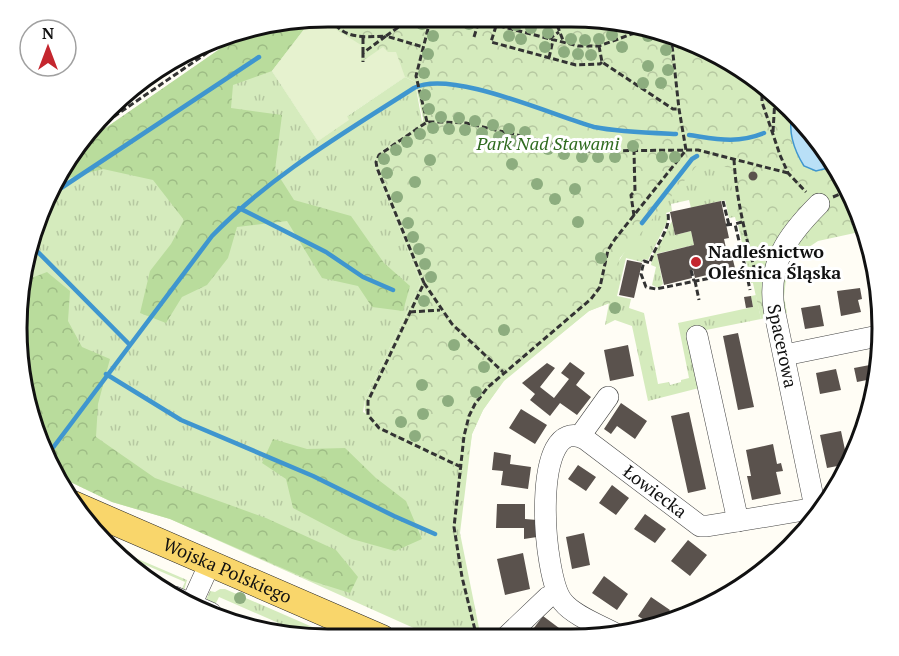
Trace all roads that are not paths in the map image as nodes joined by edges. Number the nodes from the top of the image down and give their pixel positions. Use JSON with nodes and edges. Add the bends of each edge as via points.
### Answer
{"nodes":[{"id":1,"x":819,"y":204,"type":"road end"},
{"id":2,"x":697,"y":336,"type":"dead end"},
{"id":3,"x":872,"y":337,"type":"edge"},
{"id":4,"x":785,"y":355,"type":"junction"},
{"id":5,"x":608,"y":397,"type":"dead end"},
{"id":6,"x":580,"y":436,"type":"junction"},
{"id":7,"x":817,"y":501,"type":"edge"},
{"id":8,"x":814,"y":506,"type":"edge"},
{"id":9,"x":89,"y":511,"type":"edge"},
{"id":10,"x":738,"y":521,"type":"junction"},
{"id":11,"x":210,"y":563,"type":"junction"},
{"id":12,"x":557,"y":593,"type":"junction"},
{"id":13,"x":190,"y":595,"type":"edge"},
{"id":14,"x":603,"y":627,"type":"edge"},
{"id":15,"x":360,"y":629,"type":"edge"},
{"id":16,"x":515,"y":629,"type":"edge"}],
"edges":[{"from":1,"to":4,"type":"street","name":"Spacerowa","via":[[801,222],[775,265],[772,297]]},
{"from":2,"to":10,"type":"street"},
{"from":3,"to":4,"type":"street"},
{"from":4,"to":7,"type":"street","name":"Spacerowa"},
{"from":5,"to":6,"type":"street"},
{"from":6,"to":10,"type":"street","name":"Łowiecka","via":[[700,526]]},
{"from":6,"to":12,"type":"street","via":[[560,442],[545,489],[545,526]]},
{"from":8,"to":10,"type":"street","name":"Spacerowa"},
{"from":9,"to":11,"type":"main road","name":"Wojska Polskiego"},
{"from":11,"to":13,"type":"street"},
{"from":11,"to":15,"type":"main road","name":"Wojska Polskiego"},
{"from":12,"to":14,"type":"street","via":[[569,608]]},
{"from":12,"to":16,"type":"street"}]}
